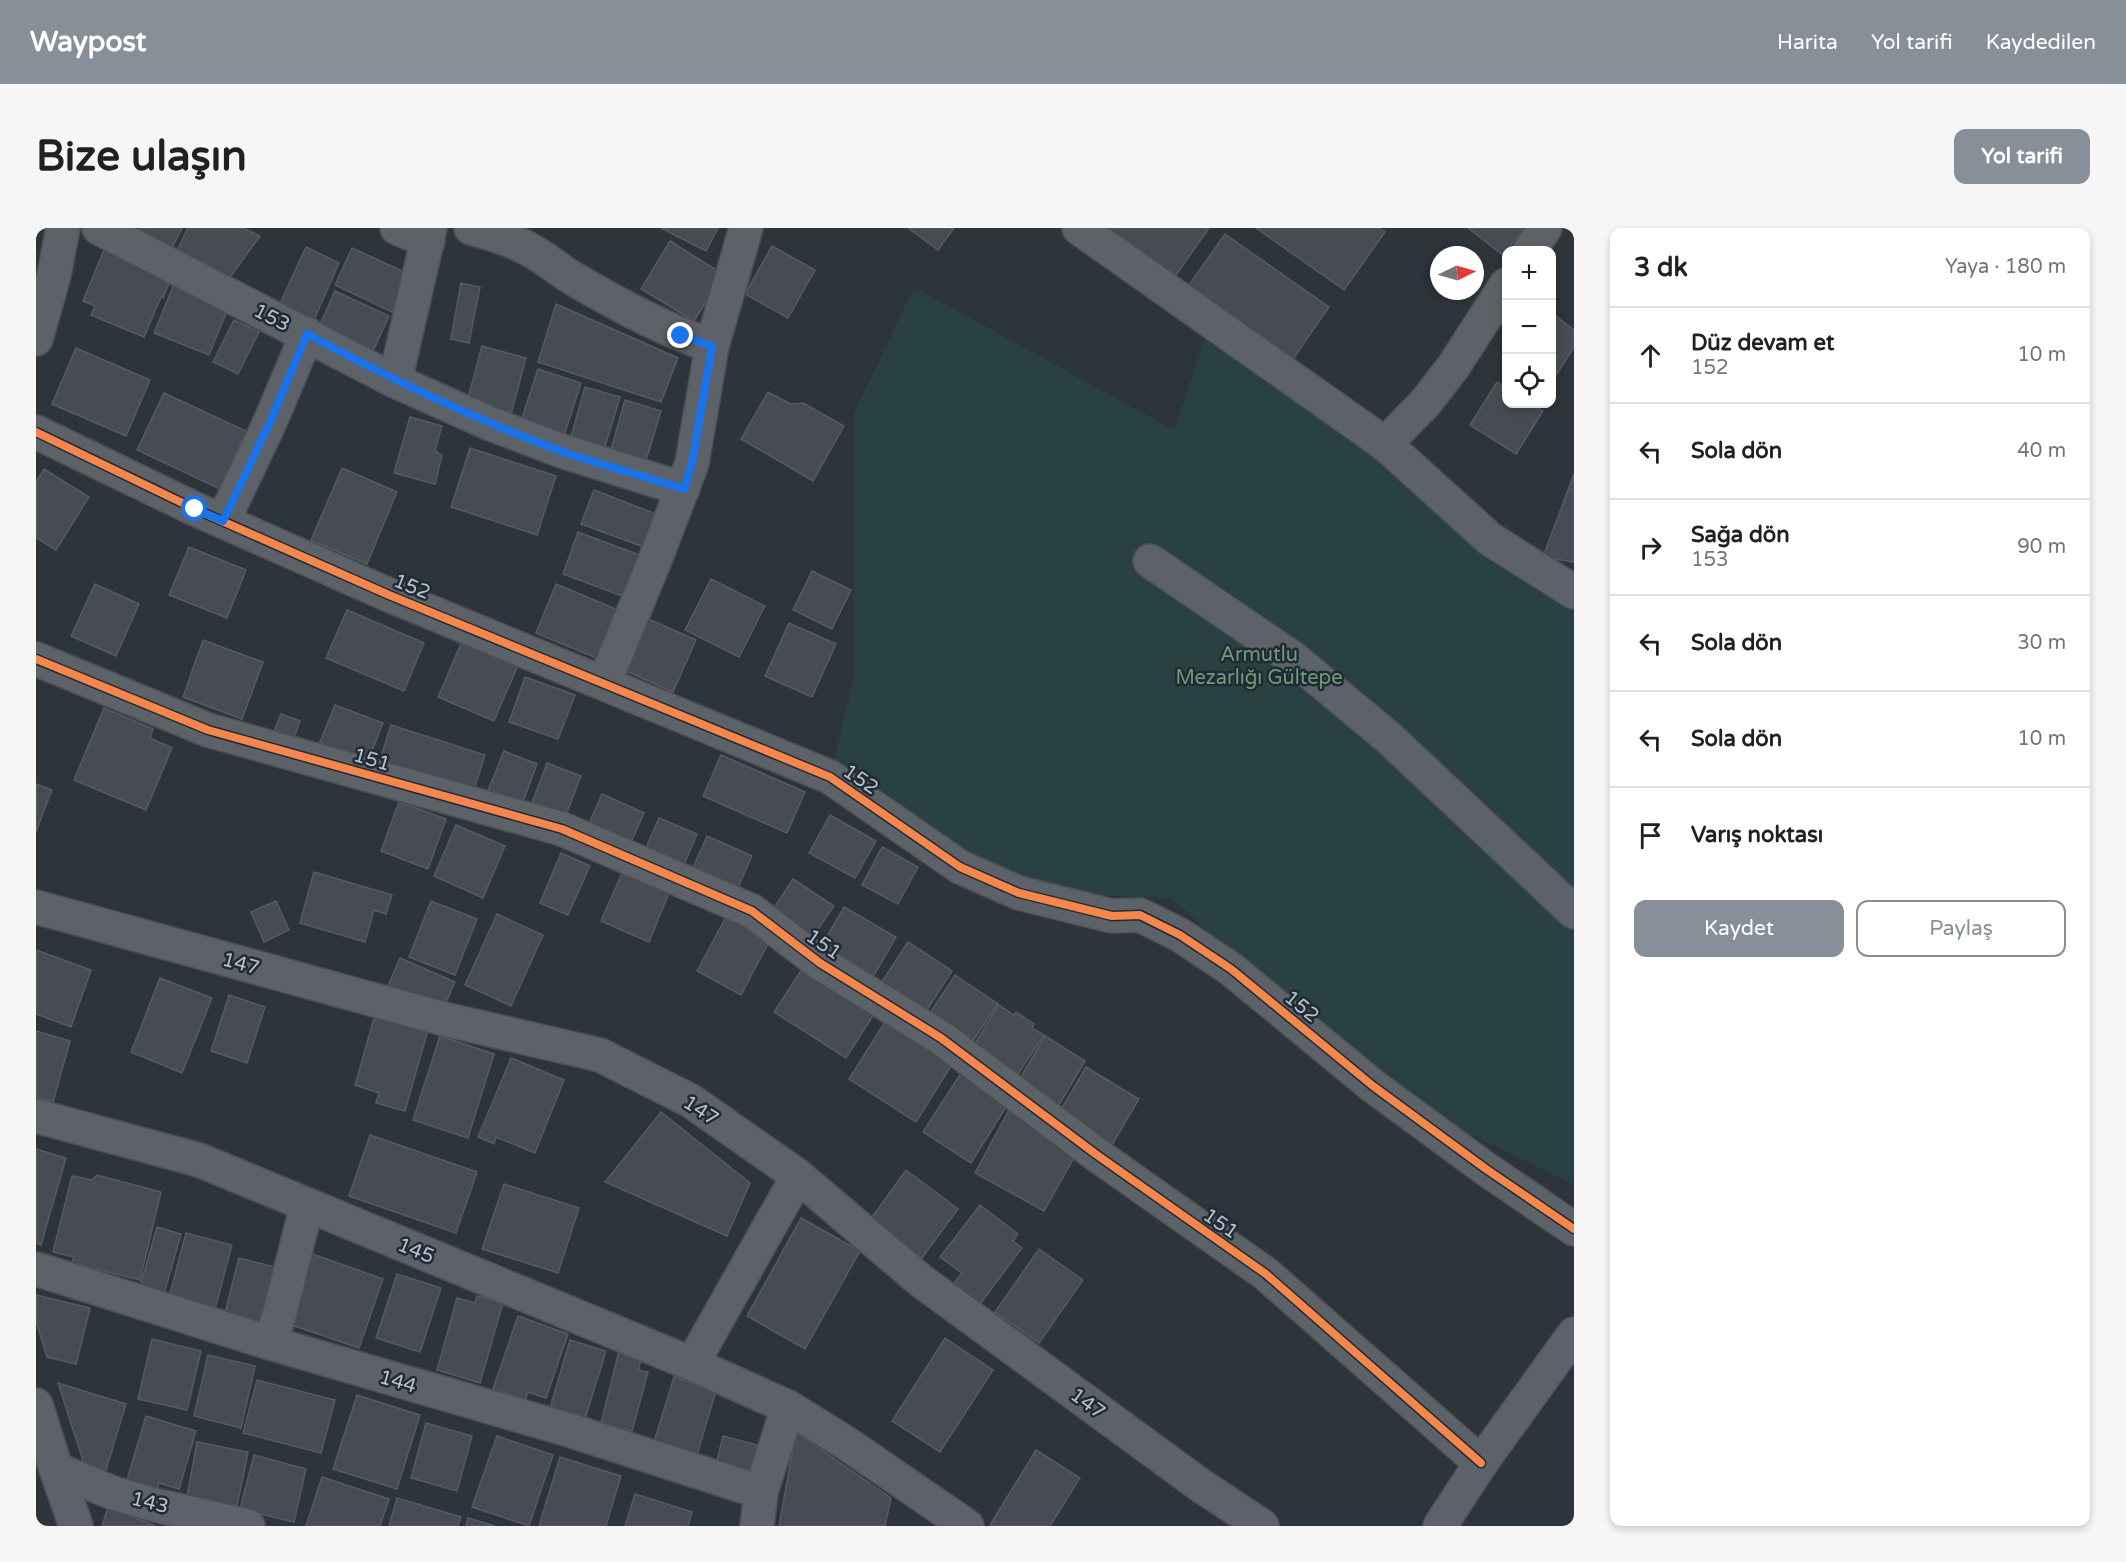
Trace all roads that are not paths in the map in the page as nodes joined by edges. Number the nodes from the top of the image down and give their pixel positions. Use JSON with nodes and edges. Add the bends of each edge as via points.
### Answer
{"nodes":[{"id":1,"x":63,"y":228,"type":"edge"},
{"id":2,"x":99,"y":228,"type":"edge"},
{"id":3,"x":398,"y":228,"type":"edge"},
{"id":4,"x":471,"y":228,"type":"edge"},
{"id":5,"x":746,"y":228,"type":"edge"},
{"id":6,"x":1079,"y":228,"type":"edge"},
{"id":7,"x":1545,"y":228,"type":"edge"},
{"id":8,"x":429,"y":234,"type":"edge"},
{"id":9,"x":1533,"y":246,"type":"edge"},
{"id":10,"x":1502,"y":291,"type":"edge"},
{"id":11,"x":307,"y":334,"type":"junction"},
{"id":12,"x":36,"y":339,"type":"edge"},
{"id":13,"x":712,"y":346,"type":"junction"},
{"id":14,"x":395,"y":381,"type":"junction"},
{"id":15,"x":36,"y":432,"type":"edge"},
{"id":16,"x":1385,"y":444,"type":"junction"},
{"id":17,"x":684,"y":489,"type":"junction"},
{"id":18,"x":223,"y":521,"type":"junction"},
{"id":19,"x":1150,"y":561,"type":"dead end"},
{"id":20,"x":1574,"y":592,"type":"edge"},
{"id":21,"x":36,"y":659,"type":"edge"},
{"id":22,"x":604,"y":683,"type":"junction"},
{"id":23,"x":36,"y":907,"type":"edge"},
{"id":24,"x":1574,"y":912,"type":"edge"},
{"id":25,"x":36,"y":1116,"type":"edge"},
{"id":26,"x":798,"y":1176,"type":"junction"},
{"id":27,"x":307,"y":1205,"type":"junction"},
{"id":28,"x":1574,"y":1229,"type":"edge"},
{"id":29,"x":36,"y":1269,"type":"edge"},
{"id":30,"x":1574,"y":1334,"type":"edge"},
{"id":31,"x":270,"y":1343,"type":"junction"},
{"id":32,"x":692,"y":1364,"type":"junction"},
{"id":33,"x":36,"y":1405,"type":"edge"},
{"id":34,"x":788,"y":1407,"type":"junction"},
{"id":35,"x":1481,"y":1462,"type":"junction"},
{"id":36,"x":56,"y":1469,"type":"junction"},
{"id":37,"x":761,"y":1492,"type":"junction"},
{"id":38,"x":76,"y":1526,"type":"edge"},
{"id":39,"x":248,"y":1526,"type":"edge"},
{"id":40,"x":757,"y":1526,"type":"edge"},
{"id":41,"x":967,"y":1526,"type":"edge"},
{"id":42,"x":1262,"y":1526,"type":"edge"},
{"id":43,"x":1440,"y":1526,"type":"edge"}],
"edges":[{"from":1,"to":12,"type":"street"},
{"from":2,"to":11,"type":"street","name":"153"},
{"from":3,"to":8,"type":"street"},
{"from":4,"to":13,"type":"street","via":[[532,251],[628,309],[681,336]]},
{"from":5,"to":13,"type":"street"},
{"from":6,"to":16,"type":"street"},
{"from":7,"to":9,"type":"street"},
{"from":8,"to":14,"type":"street"},
{"from":10,"to":16,"type":"street","via":[[1453,367]]},
{"from":11,"to":14,"type":"street","name":"153"},
{"from":11,"to":18,"type":"street"},
{"from":13,"to":17,"type":"street"},
{"from":14,"to":17,"type":"street","name":"153","via":[[562,451]]},
{"from":15,"to":18,"type":"street","name":"152"},
{"from":16,"to":20,"type":"street","via":[[1490,539]]},
{"from":17,"to":22,"type":"street"},
{"from":18,"to":22,"type":"street","name":"152","via":[[389,595]]},
{"from":19,"to":24,"type":"street","via":[[1303,666],[1389,738]]},
{"from":21,"to":35,"type":"street","name":"151","via":[[208,730],[562,829],[752,911],[820,963],[941,1038],[1088,1149],[1266,1274]]},
{"from":22,"to":28,"type":"street","name":"152","via":[[830,777],[960,867],[1019,893],[1112,916],[1140,915],[1180,935],[1231,969],[1382,1093]]},
{"from":23,"to":26,"type":"street","name":"147","via":[[444,1019],[600,1055],[691,1101]]},
{"from":25,"to":27,"type":"street","name":"145","via":[[199,1160]]},
{"from":26,"to":32,"type":"street"},
{"from":26,"to":42,"type":"street","name":"147","via":[[920,1280]]},
{"from":27,"to":31,"type":"street"},
{"from":27,"to":32,"type":"street","name":"145"},
{"from":29,"to":31,"type":"street","name":"144"},
{"from":30,"to":35,"type":"street"},
{"from":31,"to":37,"type":"street","name":"144","via":[[569,1430]]},
{"from":32,"to":34,"type":"street","name":"145"},
{"from":33,"to":36,"type":"street"},
{"from":34,"to":37,"type":"street"},
{"from":34,"to":41,"type":"street","name":"145"},
{"from":35,"to":43,"type":"street"},
{"from":36,"to":38,"type":"street"},
{"from":36,"to":39,"type":"street","name":"143","via":[[113,1493]]},
{"from":37,"to":40,"type":"street"}]}
